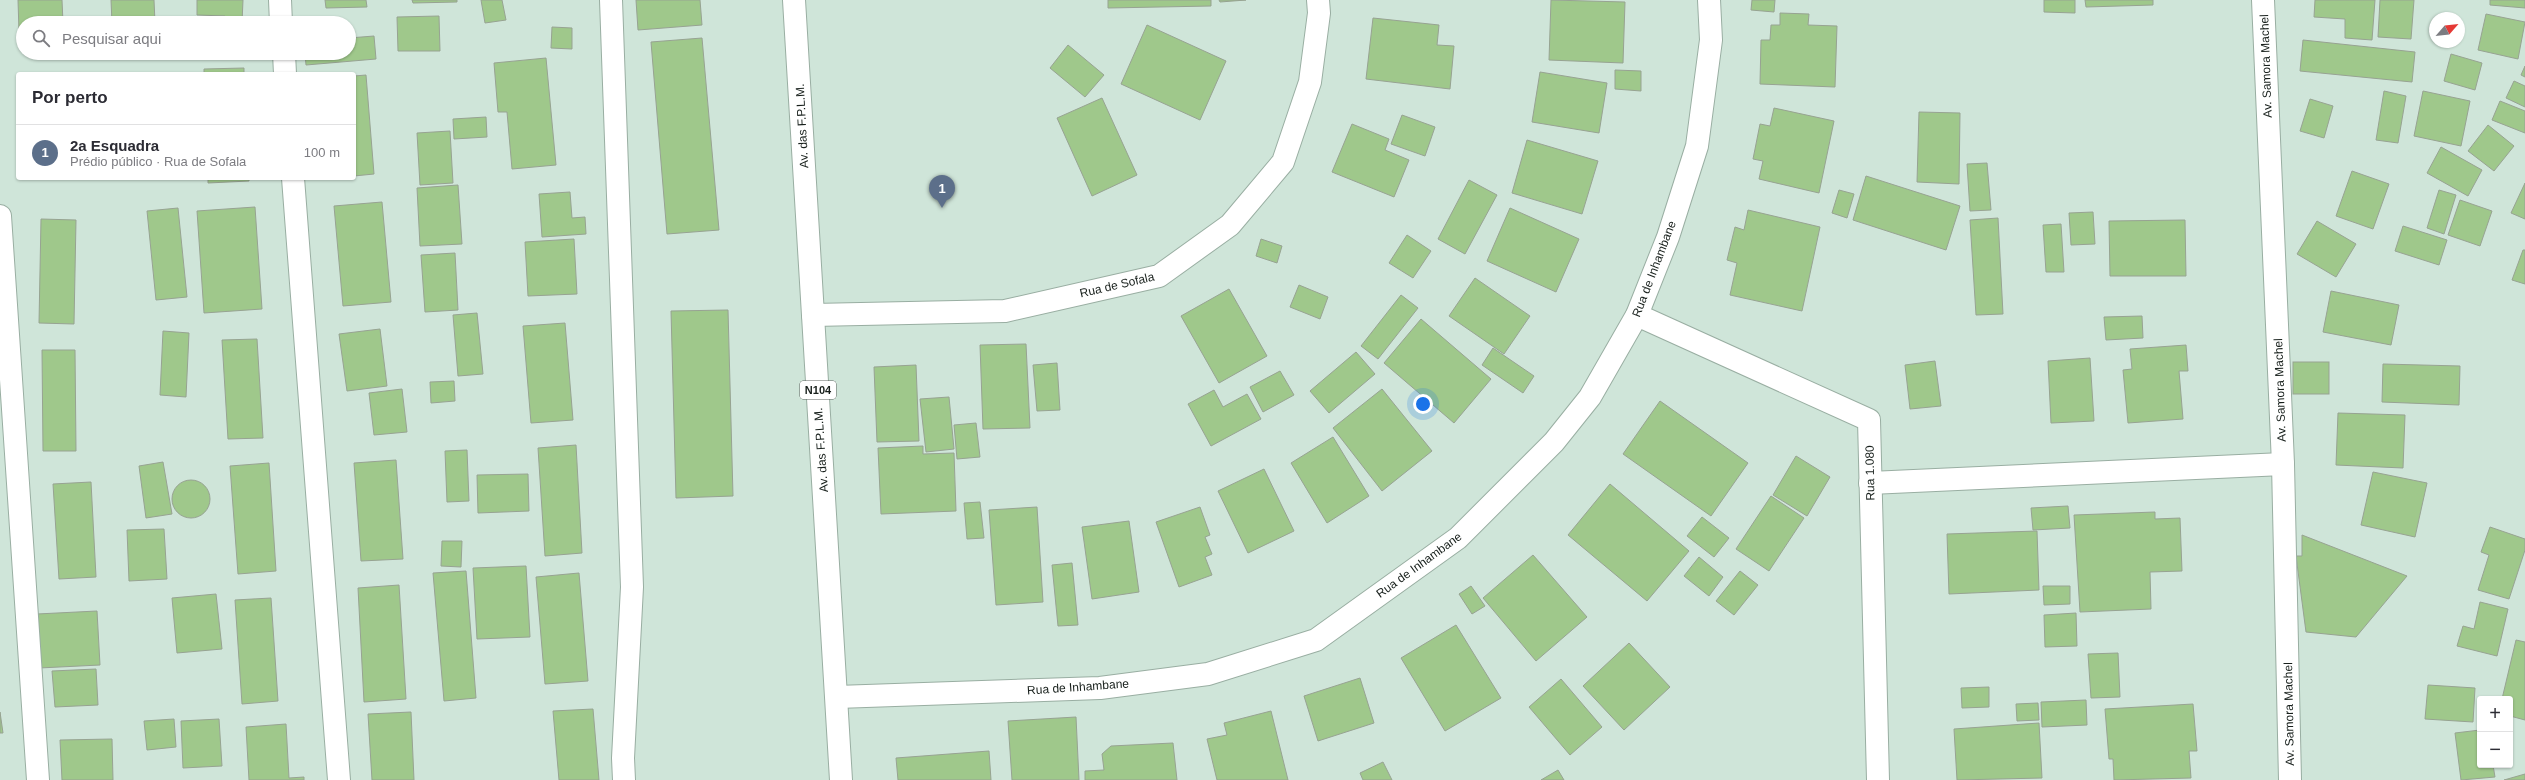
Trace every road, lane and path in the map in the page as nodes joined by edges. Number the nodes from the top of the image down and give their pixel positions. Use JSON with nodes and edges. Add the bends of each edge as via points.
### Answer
{"nodes":[{"id":1,"x":280,"y":0,"type":"edge"},
{"id":2,"x":611,"y":0,"type":"edge"},
{"id":3,"x":794,"y":0,"type":"edge"},
{"id":4,"x":1318,"y":0,"type":"edge"},
{"id":5,"x":1709,"y":0,"type":"edge"},
{"id":6,"x":2264,"y":0,"type":"edge"},
{"id":7,"x":281,"y":16,"type":"edge"},
{"id":8,"x":284,"y":60,"type":"edge"},
{"id":9,"x":285,"y":72,"type":"edge"},
{"id":10,"x":293,"y":180,"type":"edge"},
{"id":11,"x":0,"y":216,"type":"edge"},
{"id":12,"x":813,"y":315,"type":"junction"},
{"id":13,"x":1638,"y":315,"type":"junction"},
{"id":14,"x":2283,"y":464,"type":"junction"},
{"id":15,"x":1870,"y":483,"type":"junction"},
{"id":16,"x":836,"y":697,"type":"junction"},
{"id":17,"x":38,"y":780,"type":"edge"},
{"id":18,"x":339,"y":780,"type":"edge"},
{"id":19,"x":624,"y":780,"type":"edge"},
{"id":20,"x":841,"y":780,"type":"edge"},
{"id":21,"x":1878,"y":780,"type":"edge"},
{"id":22,"x":2290,"y":780,"type":"edge"}],
"edges":[{"from":1,"to":7,"type":"street"},
{"from":2,"to":19,"type":"street","via":[[632,587]]},
{"from":3,"to":12,"type":"street","name":"Av. das F.P.L.M.","number":"N104"},
{"from":4,"to":12,"type":"street","name":"Rua de Sofala","via":[[1319,13],[1310,82],[1283,162],[1230,225],[1159,276],[1005,311]]},
{"from":5,"to":13,"type":"street","name":"Rua de Inhambane","via":[[1711,40],[1697,146],[1668,238]]},
{"from":6,"to":14,"type":"street","name":"Av. Samora Machel"},
{"from":8,"to":9,"type":"street"},
{"from":10,"to":18,"type":"street"},
{"from":11,"to":17,"type":"street"},
{"from":12,"to":16,"type":"street","name":"Av. das F.P.L.M.","number":"N104"},
{"from":13,"to":15,"type":"street","name":"Rua 1.080","via":[[1869,420]]},
{"from":13,"to":16,"type":"street","name":"Rua de Inhambane","via":[[1590,397],[1548,448],[1458,538],[1316,640],[1208,674],[1100,688]]},
{"from":14,"to":15,"type":"street"},
{"from":14,"to":22,"type":"street","name":"Av. Samora Machel"},
{"from":15,"to":21,"type":"street","name":"Rua 1.080"},
{"from":16,"to":20,"type":"street","name":"Av. das F.P.L.M.","number":"N104"}]}
